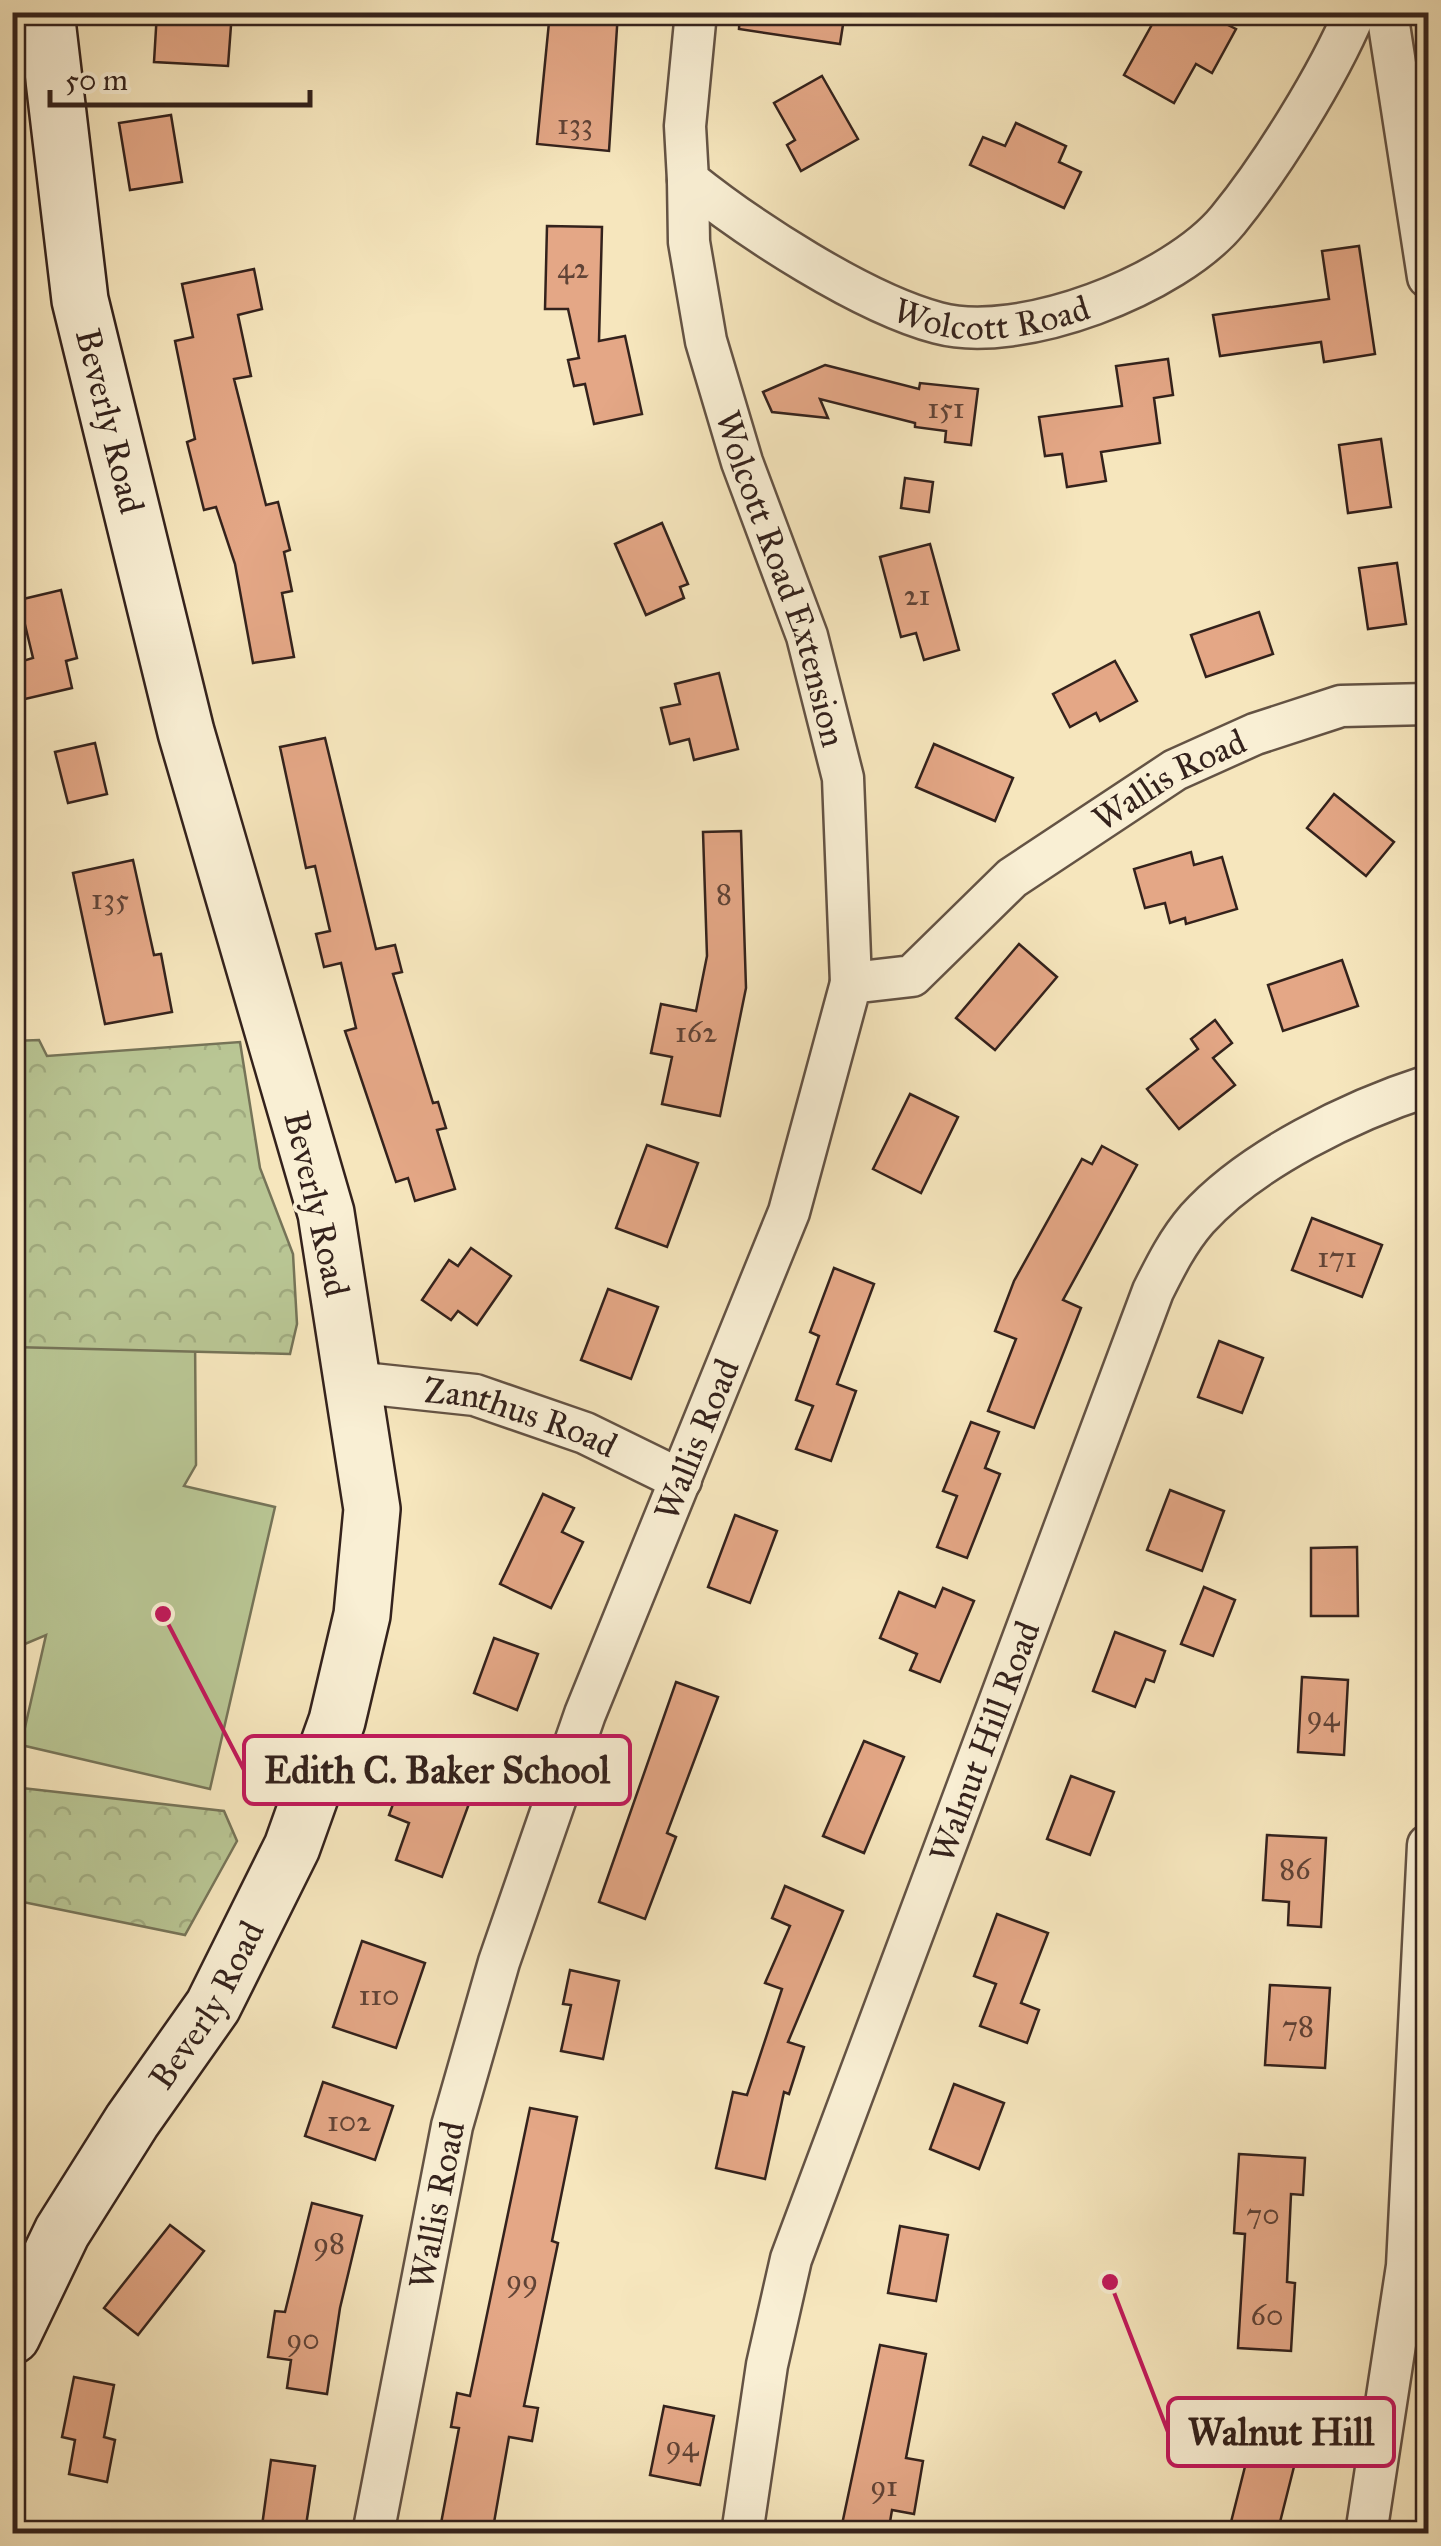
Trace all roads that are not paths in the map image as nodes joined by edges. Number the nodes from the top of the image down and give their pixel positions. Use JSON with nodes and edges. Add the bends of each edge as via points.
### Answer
{"nodes":[{"id":1,"x":46,"y":12,"type":"edge"},
{"id":2,"x":696,"y":12,"type":"edge"},
{"id":3,"x":1355,"y":12,"type":"edge"},
{"id":4,"x":1387,"y":12,"type":"edge"},
{"id":5,"x":688,"y":180,"type":"junction"},
{"id":6,"x":1428,"y":277,"type":"edge"},
{"id":7,"x":1428,"y":704,"type":"edge"},
{"id":8,"x":851,"y":984,"type":"junction"},
{"id":9,"x":1428,"y":1086,"type":"edge"},
{"id":10,"x":352,"y":1382,"type":"junction"},
{"id":11,"x":682,"y":1480,"type":"junction"},
{"id":12,"x":1428,"y":1846,"type":"edge"},
{"id":13,"x":12,"y":2336,"type":"edge"},
{"id":14,"x":373,"y":2534,"type":"edge"},
{"id":15,"x":742,"y":2534,"type":"edge"},
{"id":16,"x":1366,"y":2534,"type":"edge"}],
"edges":[{"from":1,"to":10,"type":"street","name":"Beverly Road","via":[[80,300],[186,732],[326,1213]]},
{"from":2,"to":5,"type":"street","via":[[685,126]]},
{"from":3,"to":5,"type":"street","name":"Wolcott Road","via":[[1336,57],[1227,222],[1132,288],[1026,326],[940,324],[880,298],[723,208]]},
{"from":4,"to":6,"type":"street"},
{"from":5,"to":8,"type":"street","name":"Wolcott Road Extension","via":[[688,242],[706,341],[742,462],[807,636],[843,778]]},
{"from":7,"to":8,"type":"street","name":"Wallis Road","via":[[1341,706],[1175,770],[1012,878],[912,976]]},
{"from":8,"to":11,"type":"street","name":"Wallis Road","via":[[789,1212]]},
{"from":9,"to":15,"type":"street","name":"Walnut Hill Road","via":[[1327,1127],[1254,1174],[1200,1216],[1153,1291],[791,2259],[767,2364]]},
{"from":10,"to":11,"type":"street","name":"Zanthus Road","via":[[474,1396],[585,1433]]},
{"from":10,"to":13,"type":"street","name":"Beverly Road","via":[[372,1509],[362,1616],[337,1721],[292,1847],[214,2006],[62,2232]]},
{"from":11,"to":14,"type":"street","name":"Wallis Road","via":[[585,1714],[499,1962],[452,2126]]},
{"from":12,"to":16,"type":"street","via":[[1407,2266]]}]}
